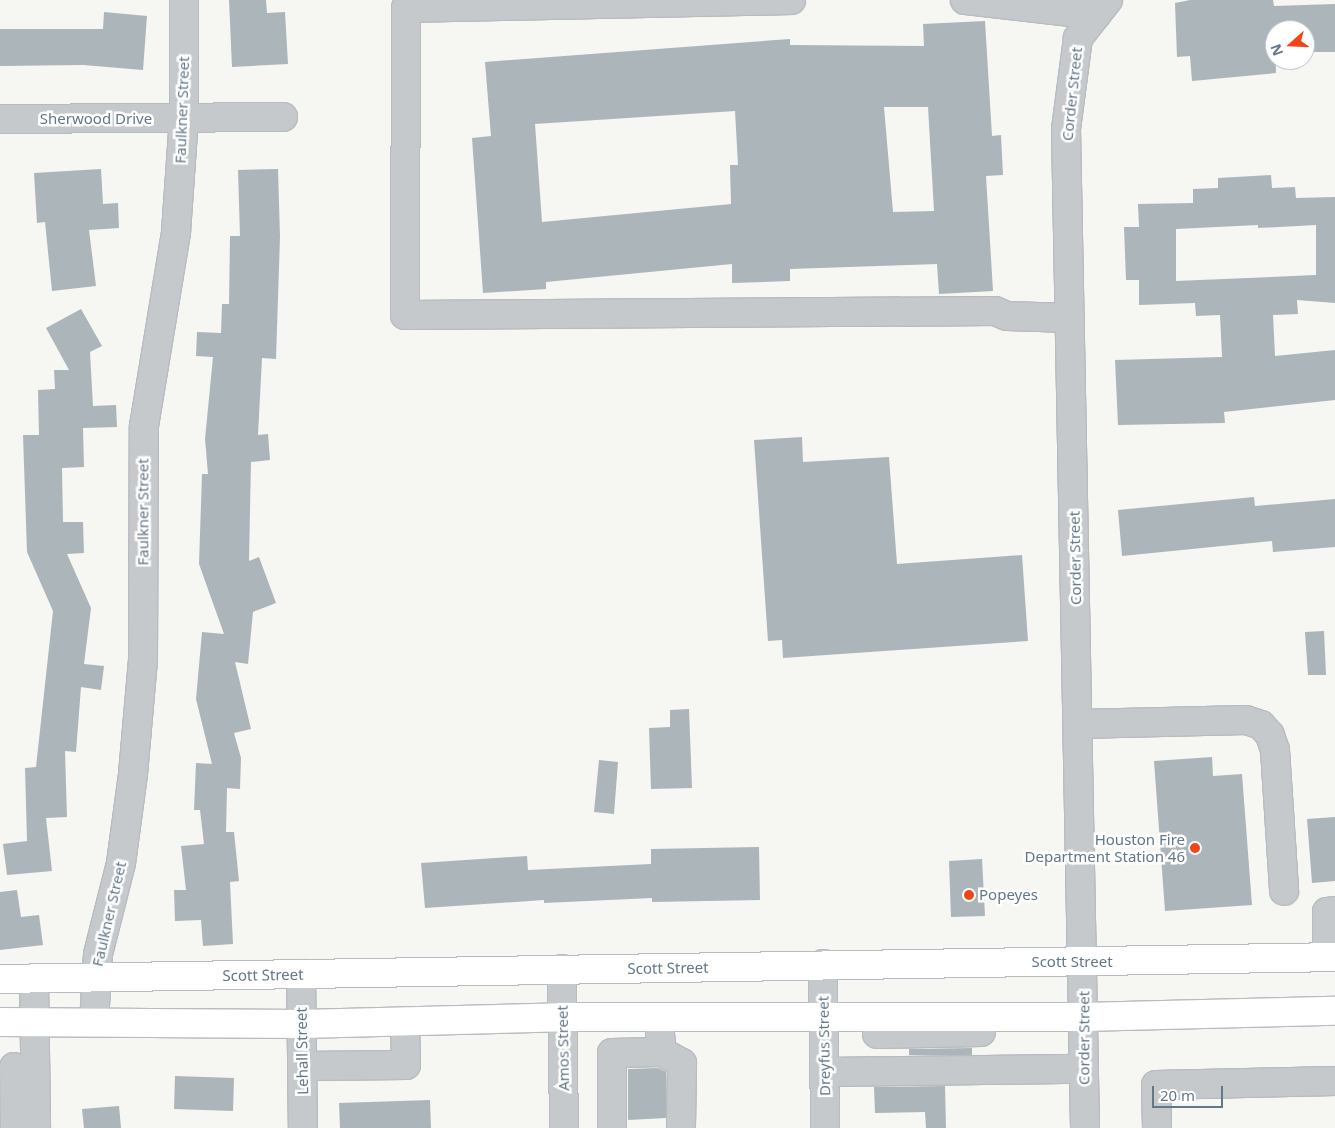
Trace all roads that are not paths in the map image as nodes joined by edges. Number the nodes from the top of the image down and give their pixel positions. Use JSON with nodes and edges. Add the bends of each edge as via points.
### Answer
{"nodes":[{"id":1,"x":184,"y":0,"type":"edge"},
{"id":2,"x":791,"y":0,"type":"edge"},
{"id":3,"x":964,"y":0,"type":"edge"},
{"id":4,"x":1102,"y":8,"type":"edge"},
{"id":5,"x":282,"y":117,"type":"dead end"},
{"id":6,"x":184,"y":118,"type":"junction"},
{"id":7,"x":0,"y":119,"type":"edge"},
{"id":8,"x":1070,"y":310,"type":"junction"},
{"id":9,"x":1078,"y":724,"type":"junction"},
{"id":10,"x":1284,"y":891,"type":"dead end"},
{"id":11,"x":1335,"y":911,"type":"edge"},
{"id":12,"x":1331,"y":957,"type":"edge"},
{"id":13,"x":1084,"y":963,"type":"junction"},
{"id":14,"x":822,"y":964,"type":"junction"},
{"id":15,"x":562,"y":969,"type":"junction"},
{"id":16,"x":301,"y":974,"type":"junction"},
{"id":17,"x":0,"y":978,"type":"edge"},
{"id":18,"x":95,"y":978,"type":"junction"},
{"id":19,"x":34,"y":979,"type":"junction"},
{"id":20,"x":1335,"y":1011,"type":"edge"},
{"id":21,"x":823,"y":1015,"type":"junction"},
{"id":22,"x":563,"y":1017,"type":"junction"},
{"id":23,"x":659,"y":1017,"type":"junction"},
{"id":24,"x":1082,"y":1017,"type":"junction"},
{"id":25,"x":405,"y":1021,"type":"junction"},
{"id":26,"x":0,"y":1022,"type":"edge"},
{"id":27,"x":34,"y":1023,"type":"junction"},
{"id":28,"x":94,"y":1023,"type":"junction"},
{"id":29,"x":302,"y":1024,"type":"junction"},
{"id":30,"x":981,"y":1024,"type":"junction"},
{"id":31,"x":877,"y":1025,"type":"junction"},
{"id":32,"x":662,"y":1052,"type":"junction"},
{"id":33,"x":302,"y":1066,"type":"junction"},
{"id":34,"x":16,"y":1067,"type":"edge"},
{"id":35,"x":1084,"y":1068,"type":"junction"},
{"id":36,"x":992,"y":1070,"type":"junction"},
{"id":37,"x":824,"y":1072,"type":"junction"},
{"id":38,"x":878,"y":1072,"type":"junction"},
{"id":39,"x":1335,"y":1081,"type":"edge"},
{"id":40,"x":16,"y":1128,"type":"edge"},
{"id":41,"x":36,"y":1128,"type":"edge"},
{"id":42,"x":303,"y":1128,"type":"edge"},
{"id":43,"x":564,"y":1128,"type":"edge"},
{"id":44,"x":612,"y":1128,"type":"edge"},
{"id":45,"x":681,"y":1128,"type":"edge"},
{"id":46,"x":825,"y":1128,"type":"edge"},
{"id":47,"x":1085,"y":1128,"type":"edge"},
{"id":48,"x":1157,"y":1128,"type":"edge"}],
"edges":[{"from":1,"to":6,"type":"street","name":"Faulkner Street"},
{"from":2,"to":8,"type":"street","via":[[406,8],[405,314],[994,311],[1007,316]]},
{"from":3,"to":4,"type":"street"},
{"from":4,"to":8,"type":"street","name":"Corder Street","via":[[1078,38],[1066,129]]},
{"from":5,"to":6,"type":"street","name":"Sherwood Drive"},
{"from":6,"to":7,"type":"street","name":"Sherwood Drive"},
{"from":6,"to":18,"type":"street","name":"Faulkner Street","via":[[176,232],[144,426],[143,660],[134,774],[121,863]]},
{"from":8,"to":9,"type":"street","name":"Corder Street"},
{"from":9,"to":10,"type":"street","via":[[1246,720],[1261,725],[1270,735],[1275,750]]},
{"from":9,"to":13,"type":"street","name":"Corder Street"},
{"from":11,"to":12,"type":"street","via":[[1327,912]]},
{"from":12,"to":13,"type":"main road","name":"Scott Street"},
{"from":13,"to":14,"type":"main road","name":"Scott Street"},
{"from":13,"to":24,"type":"street","name":"Corder Street"},
{"from":14,"to":15,"type":"main road","name":"Scott Street"},
{"from":14,"to":21,"type":"street","name":"Dreyfus Street"},
{"from":15,"to":16,"type":"main road","name":"Scott Street"},
{"from":15,"to":22,"type":"street","name":"Amos Street"},
{"from":16,"to":18,"type":"main road","name":"Scott Street"},
{"from":16,"to":29,"type":"street","name":"Lehall Street"},
{"from":17,"to":19,"type":"main road","name":"Scott Street"},
{"from":18,"to":19,"type":"main road","name":"Scott Street"},
{"from":18,"to":28,"type":"street","name":"Faulkner Street"},
{"from":19,"to":27,"type":"street"},
{"from":20,"to":24,"type":"main road"},
{"from":21,"to":23,"type":"main road"},
{"from":21,"to":31,"type":"main road"},
{"from":21,"to":37,"type":"street","name":"Dreyfus Street"},
{"from":22,"to":23,"type":"main road"},
{"from":22,"to":25,"type":"main road"},
{"from":22,"to":43,"type":"street","name":"Amos Street"},
{"from":23,"to":32,"type":"street"},
{"from":24,"to":30,"type":"main road"},
{"from":24,"to":35,"type":"street","name":"Corder Street"},
{"from":25,"to":29,"type":"main road"},
{"from":25,"to":33,"type":"street","via":[[406,1065]]},
{"from":26,"to":27,"type":"main road"},
{"from":27,"to":28,"type":"main road"},
{"from":27,"to":34,"type":"street"},
{"from":28,"to":29,"type":"main road"},
{"from":29,"to":33,"type":"street","name":"Lehall Street"},
{"from":30,"to":31,"type":"main road"},
{"from":30,"to":36,"type":"street"},
{"from":31,"to":38,"type":"street"},
{"from":32,"to":44,"type":"street","via":[[612,1054]]},
{"from":32,"to":45,"type":"street","via":[[682,1063]]},
{"from":33,"to":42,"type":"street","name":"Lehall Street"},
{"from":34,"to":40,"type":"street"},
{"from":34,"to":41,"type":"street"},
{"from":35,"to":36,"type":"street"},
{"from":35,"to":47,"type":"street","name":"Corder Street"},
{"from":36,"to":38,"type":"street"},
{"from":37,"to":38,"type":"street"},
{"from":37,"to":46,"type":"street","name":"Dreyfus Street"},
{"from":39,"to":48,"type":"street","via":[[1156,1085]]}]}
